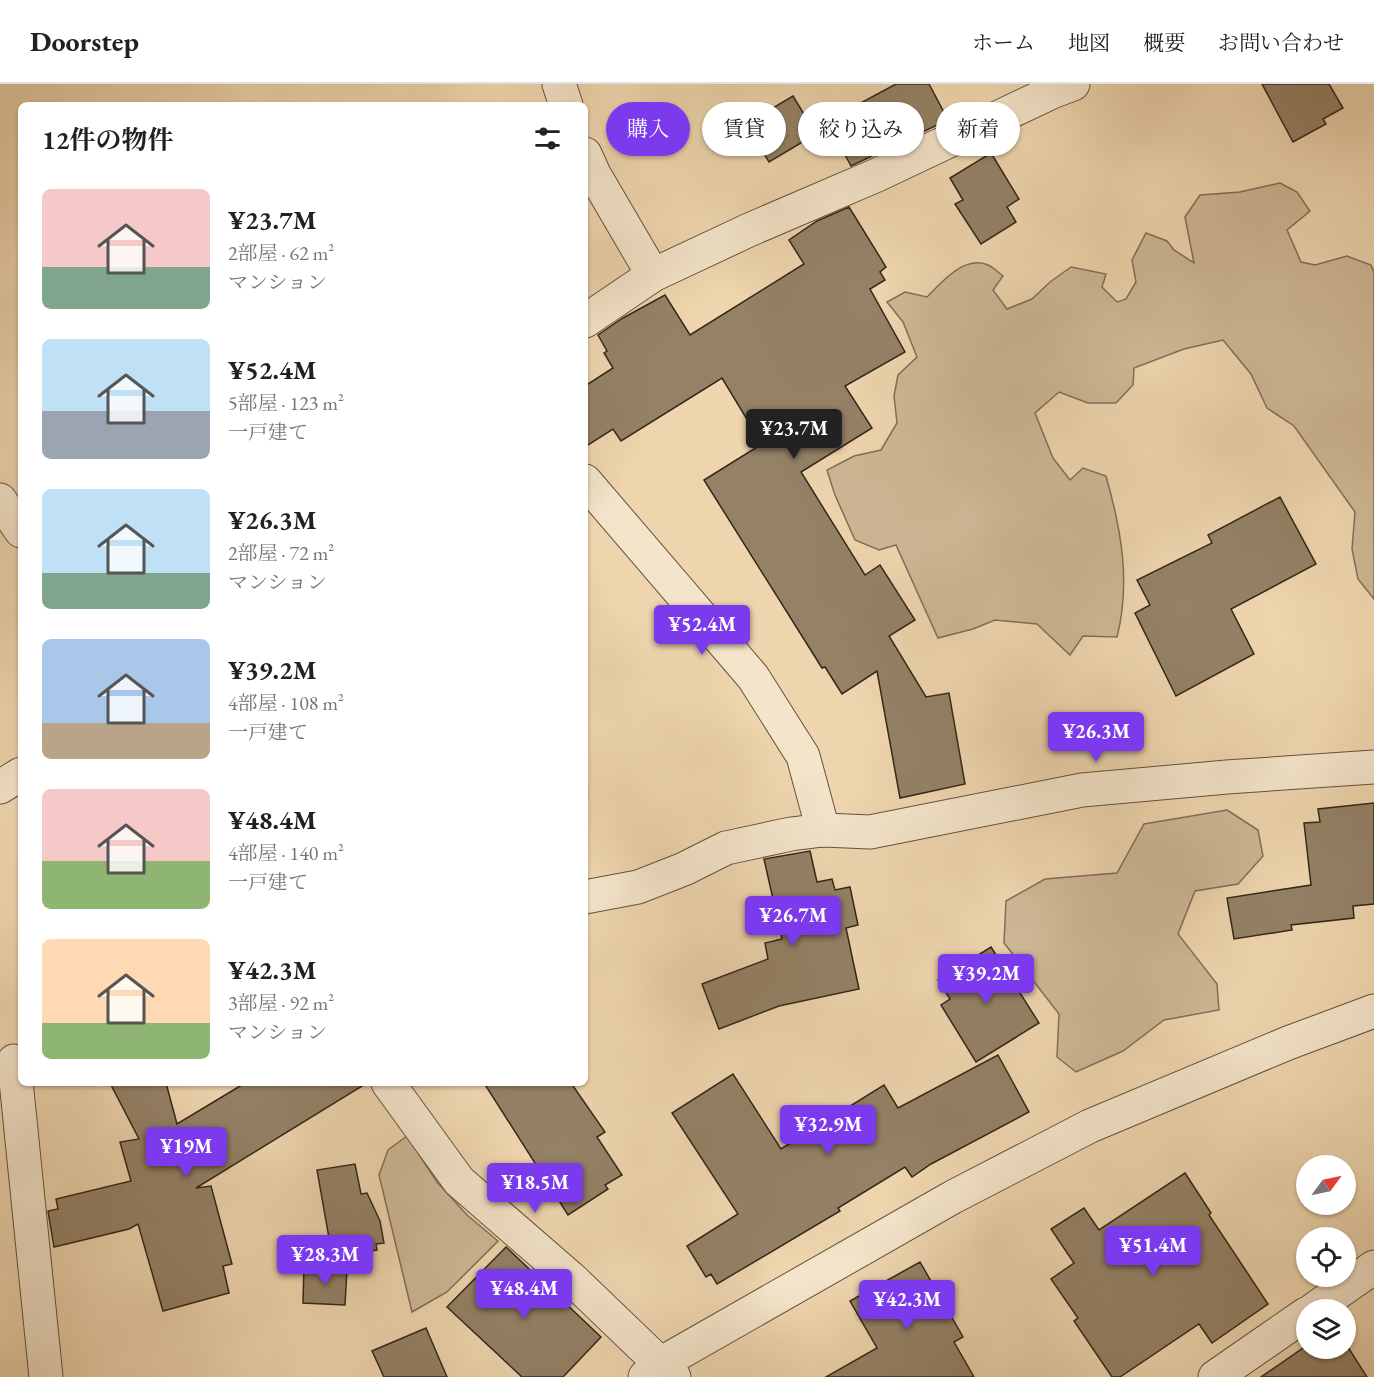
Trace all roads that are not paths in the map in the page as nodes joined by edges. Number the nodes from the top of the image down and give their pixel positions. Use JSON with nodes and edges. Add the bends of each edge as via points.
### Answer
{"nodes":[{"id":1,"x":559,"y":84,"type":"edge"},
{"id":2,"x":1073,"y":84,"type":"edge"},
{"id":3,"x":565,"y":102,"type":"edge"},
{"id":4,"x":588,"y":161,"type":"edge"},
{"id":5,"x":653,"y":275,"type":"junction"},
{"id":6,"x":588,"y":319,"type":"edge"},
{"id":7,"x":588,"y":484,"type":"edge"},
{"id":8,"x":0,"y":500,"type":"edge"},
{"id":9,"x":18,"y":527,"type":"edge"},
{"id":10,"x":1374,"y":767,"type":"edge"},
{"id":11,"x":18,"y":776,"type":"edge"},
{"id":12,"x":0,"y":786,"type":"edge"},
{"id":13,"x":823,"y":830,"type":"junction"},
{"id":14,"x":588,"y":896,"type":"edge"},
{"id":15,"x":1374,"y":1011,"type":"edge"},
{"id":16,"x":12,"y":1060,"type":"edge"},
{"id":17,"x":390,"y":1086,"type":"edge"},
{"id":18,"x":1374,"y":1267,"type":"edge"},
{"id":19,"x":1329,"y":1299,"type":"edge"},
{"id":20,"x":1296,"y":1321,"type":"edge"},
{"id":21,"x":660,"y":1373,"type":"edge"},
{"id":22,"x":46,"y":1377,"type":"edge"},
{"id":23,"x":1215,"y":1377,"type":"edge"}],
"edges":[{"from":1,"to":3,"type":"street"},
{"from":2,"to":5,"type":"street"},
{"from":4,"to":5,"type":"street"},
{"from":5,"to":6,"type":"street"},
{"from":7,"to":13,"type":"street","via":[[753,676],[803,756]]},
{"from":8,"to":9,"type":"street"},
{"from":10,"to":13,"type":"street","via":[[1082,790],[870,832]]},
{"from":11,"to":12,"type":"street"},
{"from":13,"to":14,"type":"street","via":[[726,848],[638,887]]},
{"from":15,"to":21,"type":"street","via":[[1090,1126],[953,1197]]},
{"from":16,"to":22,"type":"street"},
{"from":17,"to":21,"type":"street","via":[[459,1181],[573,1280]]},
{"from":18,"to":19,"type":"street"},
{"from":20,"to":23,"type":"street"}]}
